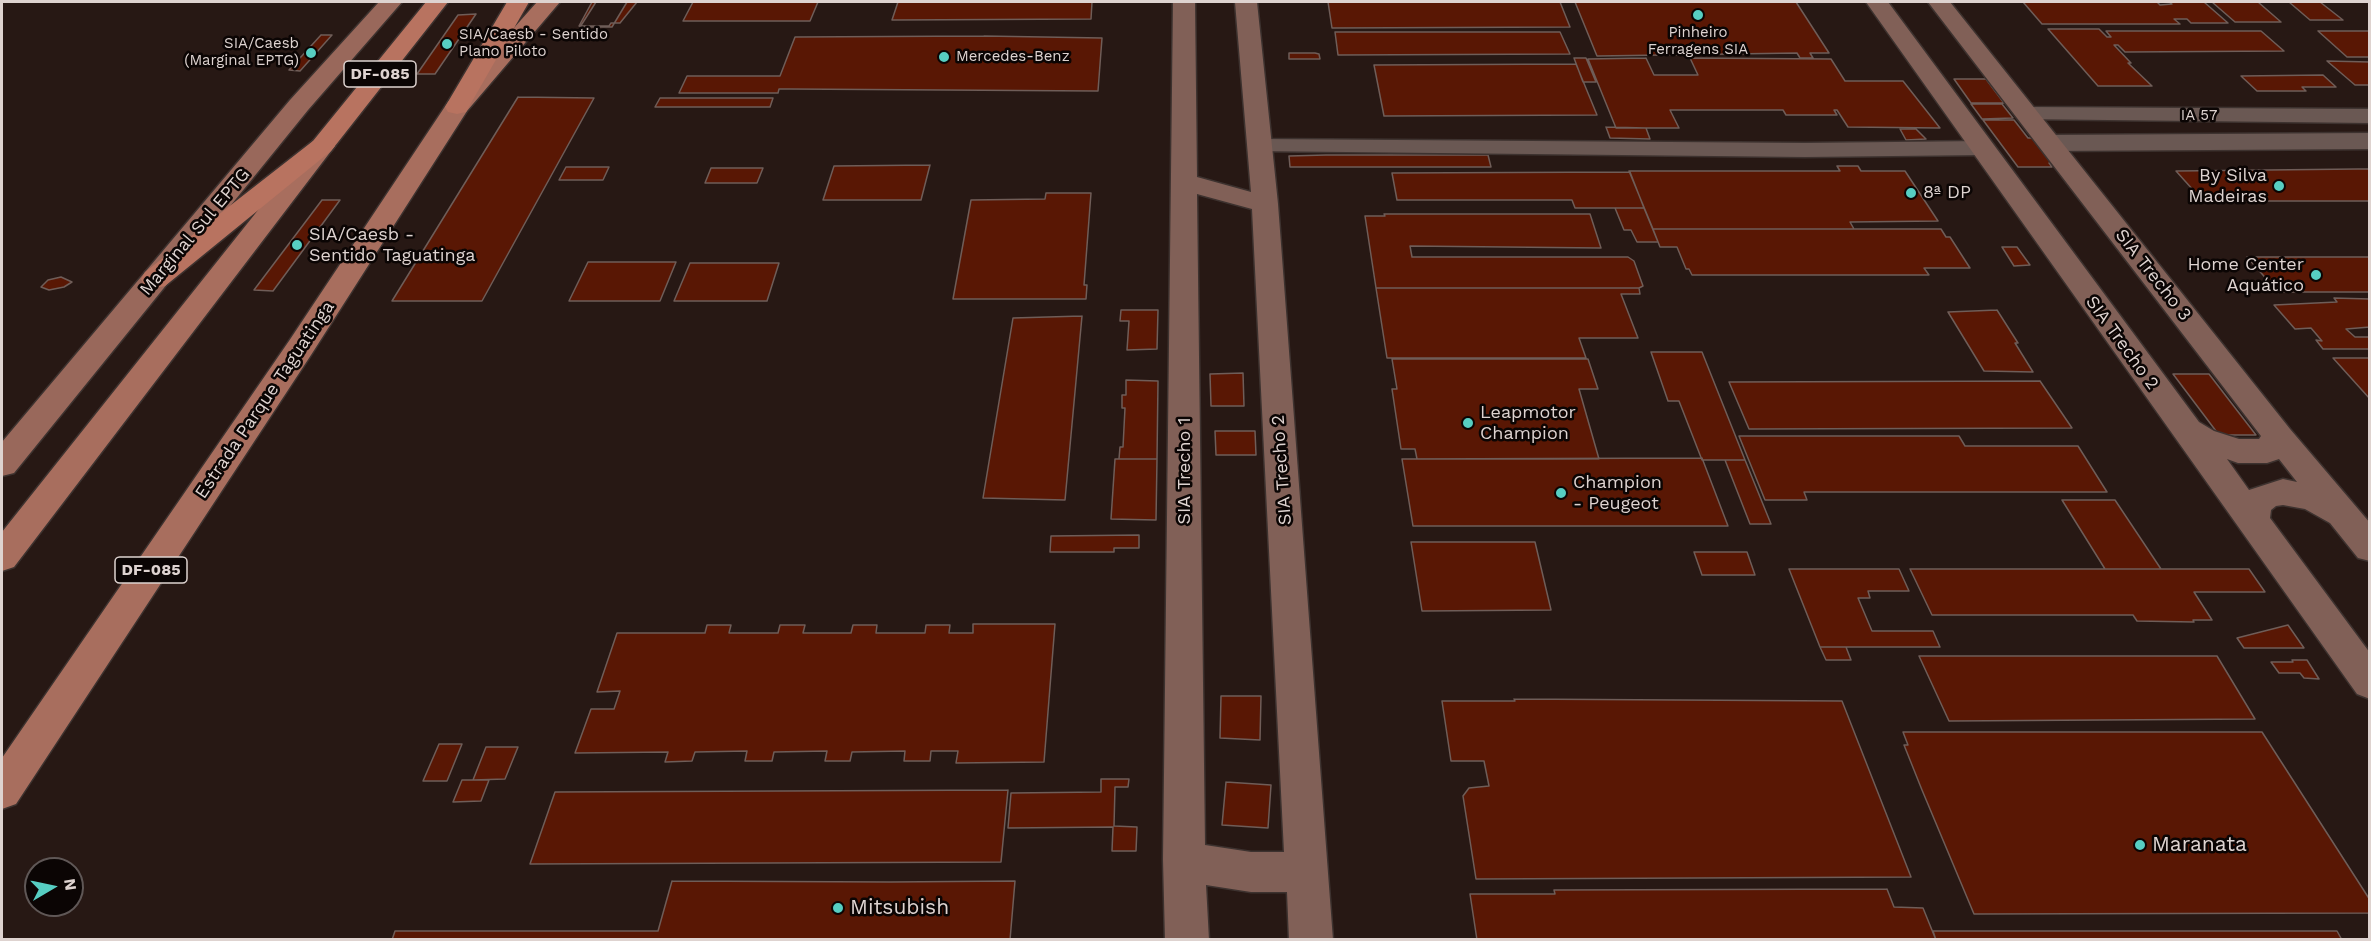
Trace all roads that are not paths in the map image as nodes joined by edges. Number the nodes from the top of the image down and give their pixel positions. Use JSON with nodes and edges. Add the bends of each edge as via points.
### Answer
{"nodes":[{"id":1,"x":391,"y":2,"type":"edge"},
{"id":2,"x":437,"y":2,"type":"edge"},
{"id":3,"x":518,"y":2,"type":"edge"},
{"id":4,"x":549,"y":2,"type":"edge"},
{"id":5,"x":1184,"y":2,"type":"edge"},
{"id":6,"x":1246,"y":2,"type":"edge"},
{"id":7,"x":1877,"y":2,"type":"edge"},
{"id":8,"x":1939,"y":2,"type":"edge"},
{"id":9,"x":457,"y":107,"type":"junction"},
{"id":10,"x":2028,"y":114,"type":"junction"},
{"id":11,"x":2187,"y":116,"type":"junction"},
{"id":12,"x":2370,"y":116,"type":"edge"},
{"id":13,"x":2370,"y":141,"type":"edge"},
{"id":14,"x":2210,"y":142,"type":"junction"},
{"id":15,"x":2050,"y":143,"type":"junction"},
{"id":16,"x":322,"y":146,"type":"junction"},
{"id":17,"x":1261,"y":146,"type":"junction"},
{"id":18,"x":1983,"y":148,"type":"junction"},
{"id":19,"x":1185,"y":182,"type":"junction"},
{"id":20,"x":1265,"y":204,"type":"junction"},
{"id":21,"x":155,"y":279,"type":"junction"},
{"id":22,"x":2181,"y":426,"type":"junction"},
{"id":23,"x":2279,"y":437,"type":"junction"},
{"id":24,"x":2,"y":464,"type":"edge"},
{"id":25,"x":2345,"y":517,"type":"junction"},
{"id":26,"x":2252,"y":521,"type":"junction"},
{"id":27,"x":2370,"y":548,"type":"edge"},
{"id":28,"x":2,"y":557,"type":"edge"},
{"id":29,"x":2370,"y":683,"type":"edge"},
{"id":30,"x":2,"y":791,"type":"edge"},
{"id":31,"x":1184,"y":859,"type":"junction"},
{"id":32,"x":1307,"y":867,"type":"junction"},
{"id":33,"x":1187,"y":939,"type":"edge"},
{"id":34,"x":1311,"y":939,"type":"edge"}],
"edges":[{"from":1,"to":21,"type":"main road","name":"Marginal Sul EPTG","via":[[299,105]]},
{"from":2,"to":16,"type":"highway","number":"DF-085"},
{"from":3,"to":9,"type":"highway","name":"Estrada Parque Taguatinga","number":"DF-085"},
{"from":4,"to":9,"type":"highway"},
{"from":5,"to":19,"type":"main road","name":"SIA Trecho 1"},
{"from":6,"to":17,"type":"main road","name":"SIA Trecho 2"},
{"from":7,"to":18,"type":"main road","name":"SIA Trecho 2"},
{"from":8,"to":10,"type":"main road","name":"SIA Trecho 3"},
{"from":9,"to":30,"type":"highway","name":"Estrada Parque Taguatinga","number":"DF-085"},
{"from":10,"to":11,"type":"street","name":"IA 57"},
{"from":10,"to":15,"type":"main road","name":"SIA Trecho 3"},
{"from":11,"to":12,"type":"street","name":"IA 57"},
{"from":11,"to":14,"type":"street"},
{"from":13,"to":14,"type":"street","name":"IA 57"},
{"from":14,"to":15,"type":"street","name":"IA 57"},
{"from":15,"to":23,"type":"main road","name":"SIA Trecho 3"},
{"from":16,"to":21,"type":"highway"},
{"from":16,"to":28,"type":"highway","number":"DF-085"},
{"from":17,"to":18,"type":"street"},
{"from":17,"to":20,"type":"main road","name":"SIA Trecho 2"},
{"from":18,"to":22,"type":"main road","name":"SIA Trecho 2"},
{"from":19,"to":20,"type":"main road"},
{"from":19,"to":31,"type":"main road","name":"SIA Trecho 1"},
{"from":20,"to":32,"type":"main road","name":"SIA Trecho 2"},
{"from":21,"to":24,"type":"main road","name":"Marginal Sul EPTG"},
{"from":22,"to":23,"type":"main road","via":[[2203,439],[2238,451],[2267,451]]},
{"from":22,"to":26,"type":"main road","name":"SIA Trecho 2"},
{"from":23,"to":25,"type":"main road","name":"SIA Trecho 3"},
{"from":25,"to":26,"type":"main road","via":[[2314,498],[2283,492],[2255,503]]},
{"from":25,"to":27,"type":"main road","name":"SIA Trecho 3"},
{"from":26,"to":29,"type":"main road","name":"SIA Trecho 2"},
{"from":31,"to":32,"type":"main road","via":[[1251,872]]},
{"from":31,"to":33,"type":"main road","name":"SIA Trecho 1"},
{"from":32,"to":34,"type":"main road","name":"SIA Trecho 2"}]}
